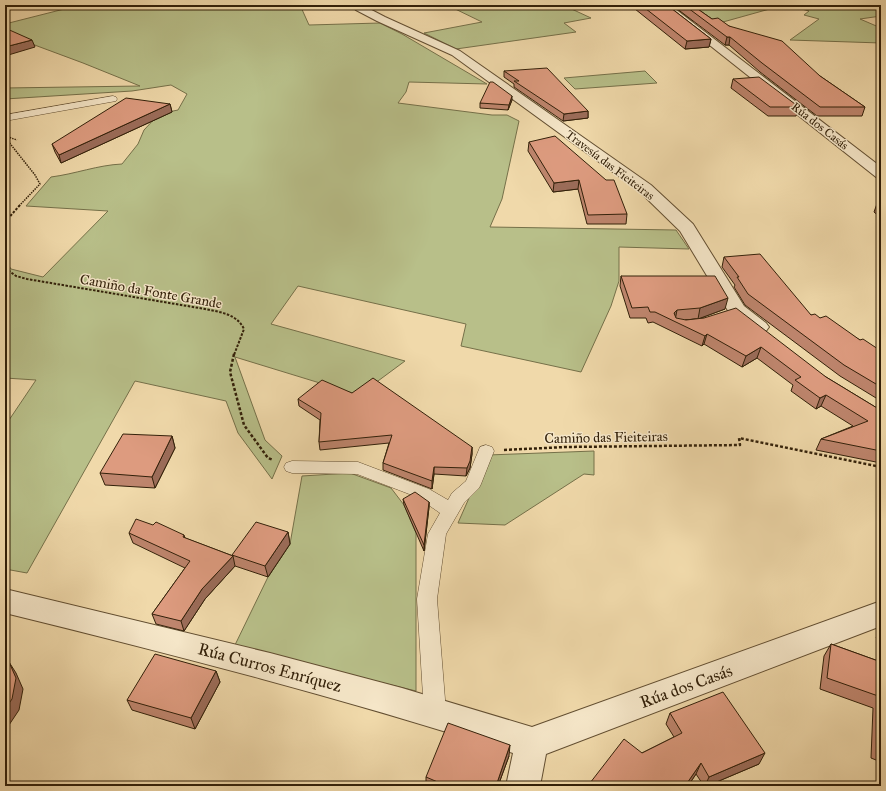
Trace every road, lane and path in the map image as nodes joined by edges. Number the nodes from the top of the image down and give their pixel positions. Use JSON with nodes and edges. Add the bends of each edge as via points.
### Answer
{"nodes":[{"id":1,"x":356,"y":5,"type":"edge"},
{"id":2,"x":664,"y":5,"type":"edge"},
{"id":3,"x":113,"y":99,"type":"dead end"},
{"id":4,"x":5,"y":118,"type":"edge"},
{"id":5,"x":5,"y":136,"type":"edge"},
{"id":6,"x":17,"y":140,"type":"dead end"},
{"id":7,"x":8,"y":141,"type":"dead end"},
{"id":8,"x":881,"y":174,"type":"edge"},
{"id":9,"x":5,"y":222,"type":"edge"},
{"id":10,"x":5,"y":268,"type":"edge"},
{"id":11,"x":768,"y":334,"type":"edge"},
{"id":12,"x":486,"y":451,"type":"joint"},
{"id":13,"x":292,"y":467,"type":"joint"},
{"id":14,"x":881,"y":467,"type":"edge"},
{"id":15,"x":451,"y":510,"type":"junction"},
{"id":16,"x":5,"y":601,"type":"edge"},
{"id":17,"x":881,"y":613,"type":"edge"},
{"id":18,"x":435,"y":712,"type":"junction"},
{"id":19,"x":532,"y":743,"type":"junction"},
{"id":20,"x":523,"y":786,"type":"edge"}],
"edges":[{"from":1,"to":11,"type":"street","name":"Travesía das Fieiteiras","via":[[456,53],[645,188],[687,228],[731,312]]},
{"from":2,"to":8,"type":"street","name":"Rúa dos Casás"},
{"from":3,"to":4,"type":"lane"},
{"from":5,"to":6,"type":"path"},
{"from":7,"to":9,"type":"path","via":[[40,184]]},
{"from":10,"to":13,"type":"path","name":"Camiño da Fonte Grande","via":[[16,276],[205,309],[237,320],[244,329],[230,372],[244,425],[268,458]]},
{"from":12,"to":14,"type":"path","name":"Camiño das Fieiteiras","via":[[565,447],[740,445],[739,438]]},
{"from":12,"to":15,"type":"lane","via":[[473,484],[458,498]]},
{"from":13,"to":15,"type":"lane","via":[[358,468],[423,493]]},
{"from":15,"to":18,"type":"lane","via":[[437,534],[427,599]]},
{"from":16,"to":18,"type":"street","name":"Rúa Curros Enríquez","via":[[169,640]]},
{"from":17,"to":19,"type":"street","name":"Rúa dos Casás"},
{"from":18,"to":19,"type":"street","name":"Rúa Curros Enríquez"},
{"from":19,"to":20,"type":"street"}]}
